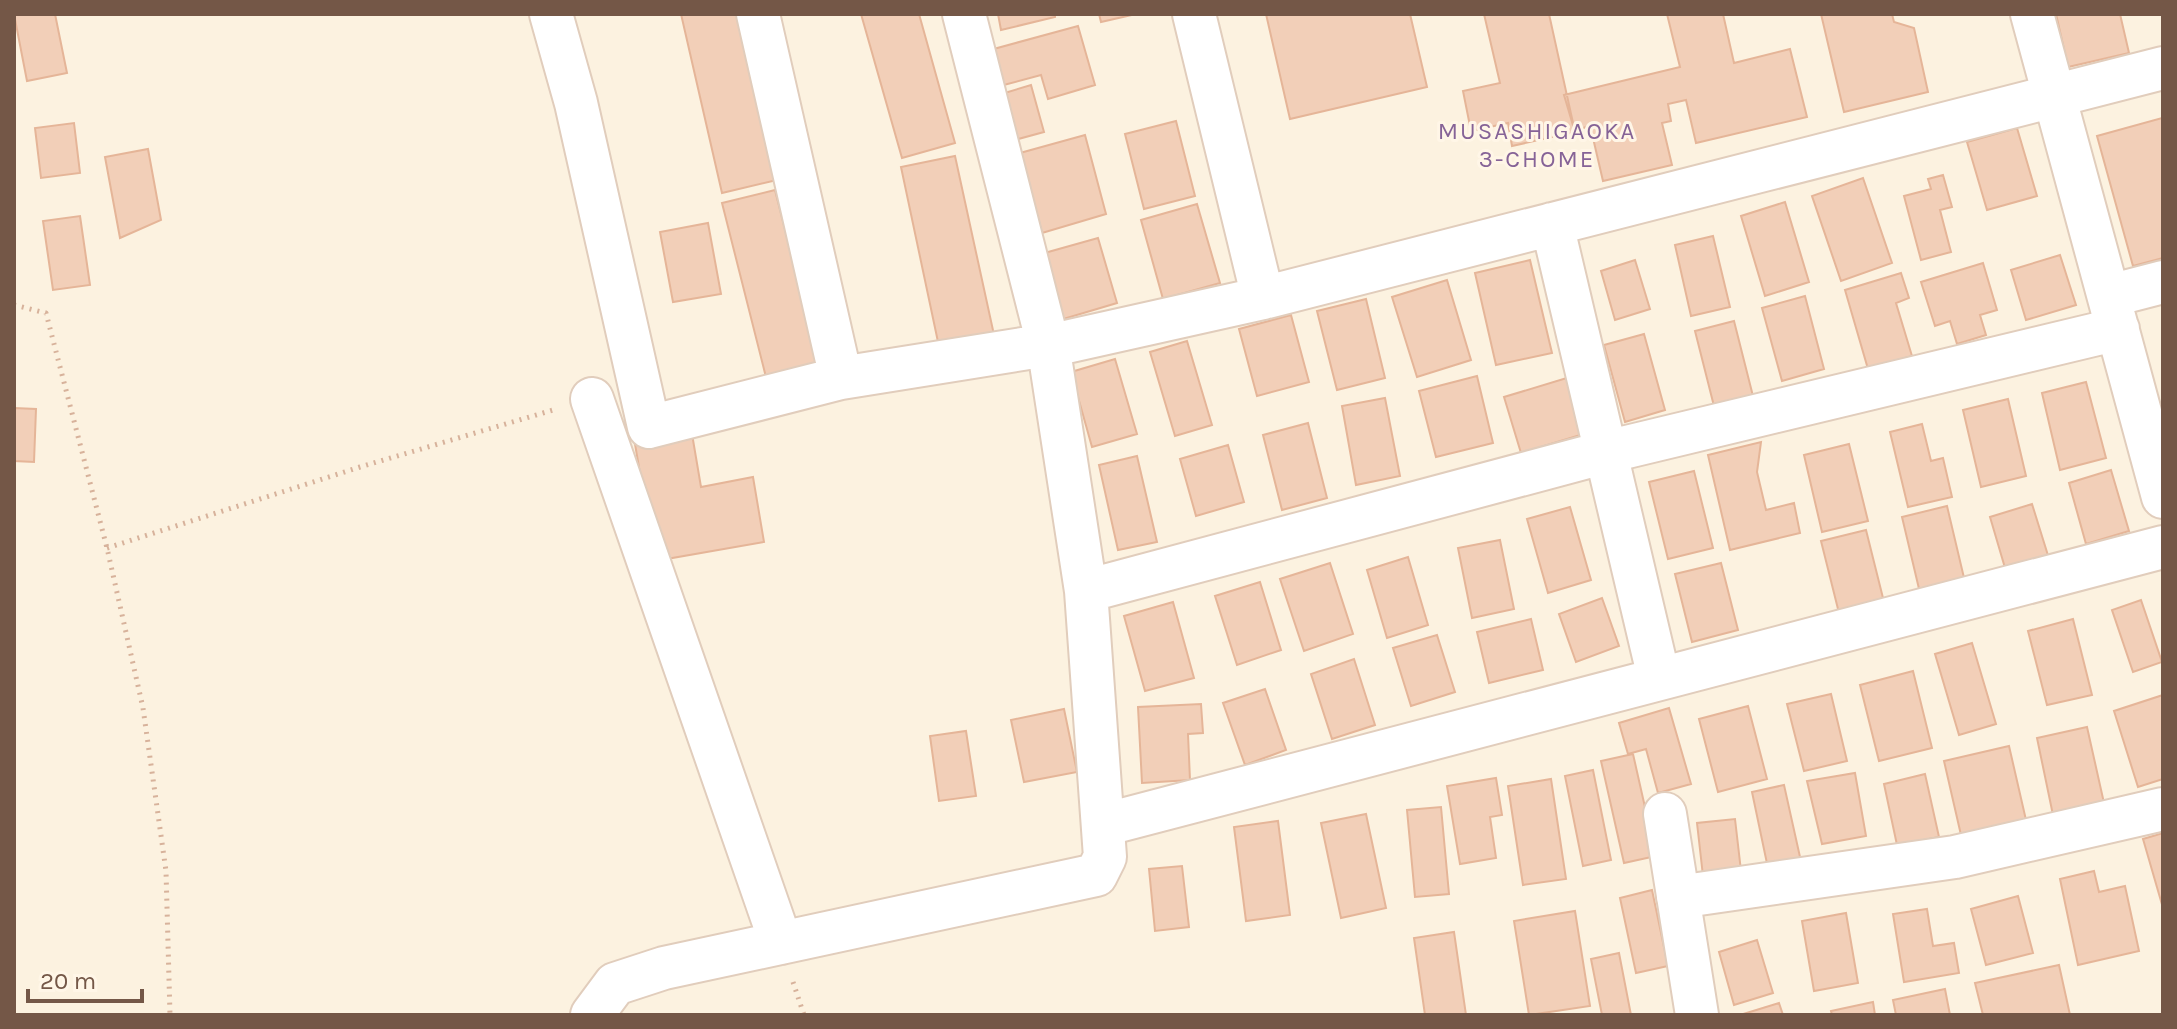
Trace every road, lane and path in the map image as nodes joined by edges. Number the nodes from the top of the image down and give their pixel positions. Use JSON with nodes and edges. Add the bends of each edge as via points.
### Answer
{"nodes":[{"id":1,"x":551,"y":14,"type":"edge"},
{"id":2,"x":758,"y":14,"type":"edge"},
{"id":3,"x":964,"y":14,"type":"edge"},
{"id":4,"x":1194,"y":14,"type":"edge"},
{"id":5,"x":2032,"y":14,"type":"edge"},
{"id":6,"x":2163,"y":68,"type":"edge"},
{"id":7,"x":2054,"y":96,"type":"junction"},
{"id":8,"x":1552,"y":224,"type":"junction"},
{"id":9,"x":2163,"y":282,"type":"edge"},
{"id":10,"x":1263,"y":298,"type":"junction"},
{"id":11,"x":14,"y":305,"type":"edge"},
{"id":12,"x":2113,"y":312,"type":"junction"},
{"id":13,"x":1048,"y":344,"type":"junction"},
{"id":14,"x":841,"y":378,"type":"junction"},
{"id":15,"x":592,"y":399,"type":"joint"},
{"id":16,"x":1606,"y":452,"type":"junction"},
{"id":17,"x":2163,"y":497,"type":"edge"},
{"id":18,"x":2163,"y":547,"type":"edge"},
{"id":19,"x":107,"y":548,"type":"junction"},
{"id":20,"x":1086,"y":591,"type":"junction"},
{"id":21,"x":1659,"y":678,"type":"junction"},
{"id":22,"x":2163,"y":809,"type":"edge"},
{"id":23,"x":1665,"y":814,"type":"dead end"},
{"id":24,"x":1103,"y":825,"type":"junction"},
{"id":25,"x":1678,"y":897,"type":"junction"},
{"id":26,"x":781,"y":943,"type":"junction"},
{"id":27,"x":170,"y":1015,"type":"edge"},
{"id":28,"x":592,"y":1015,"type":"edge"},
{"id":29,"x":1697,"y":1015,"type":"edge"}],
"edges":[{"from":1,"to":14,"type":"street","via":[[649,427]]},
{"from":2,"to":14,"type":"street"},
{"from":3,"to":13,"type":"street"},
{"from":4,"to":10,"type":"street"},
{"from":5,"to":7,"type":"street"},
{"from":6,"to":7,"type":"street"},
{"from":7,"to":8,"type":"street"},
{"from":7,"to":12,"type":"street"},
{"from":8,"to":10,"type":"street"},
{"from":8,"to":16,"type":"street"},
{"from":9,"to":12,"type":"street"},
{"from":10,"to":13,"type":"street"},
{"from":11,"to":19,"type":"path","via":[[46,313]]},
{"from":12,"to":16,"type":"street"},
{"from":12,"to":17,"type":"street"},
{"from":13,"to":14,"type":"street"},
{"from":13,"to":20,"type":"street"},
{"from":15,"to":19,"type":"path"},
{"from":15,"to":26,"type":"street"},
{"from":16,"to":20,"type":"street"},
{"from":16,"to":21,"type":"street"},
{"from":18,"to":21,"type":"street"},
{"from":19,"to":27,"type":"path","via":[[143,708],[166,871]]},
{"from":20,"to":24,"type":"street"},
{"from":21,"to":24,"type":"street"},
{"from":22,"to":25,"type":"street","via":[[1955,857]]},
{"from":23,"to":25,"type":"street"},
{"from":24,"to":26,"type":"street","via":[[1105,857],[1096,875]]},
{"from":25,"to":29,"type":"street"},
{"from":26,"to":28,"type":"street","via":[[615,984]]}]}
